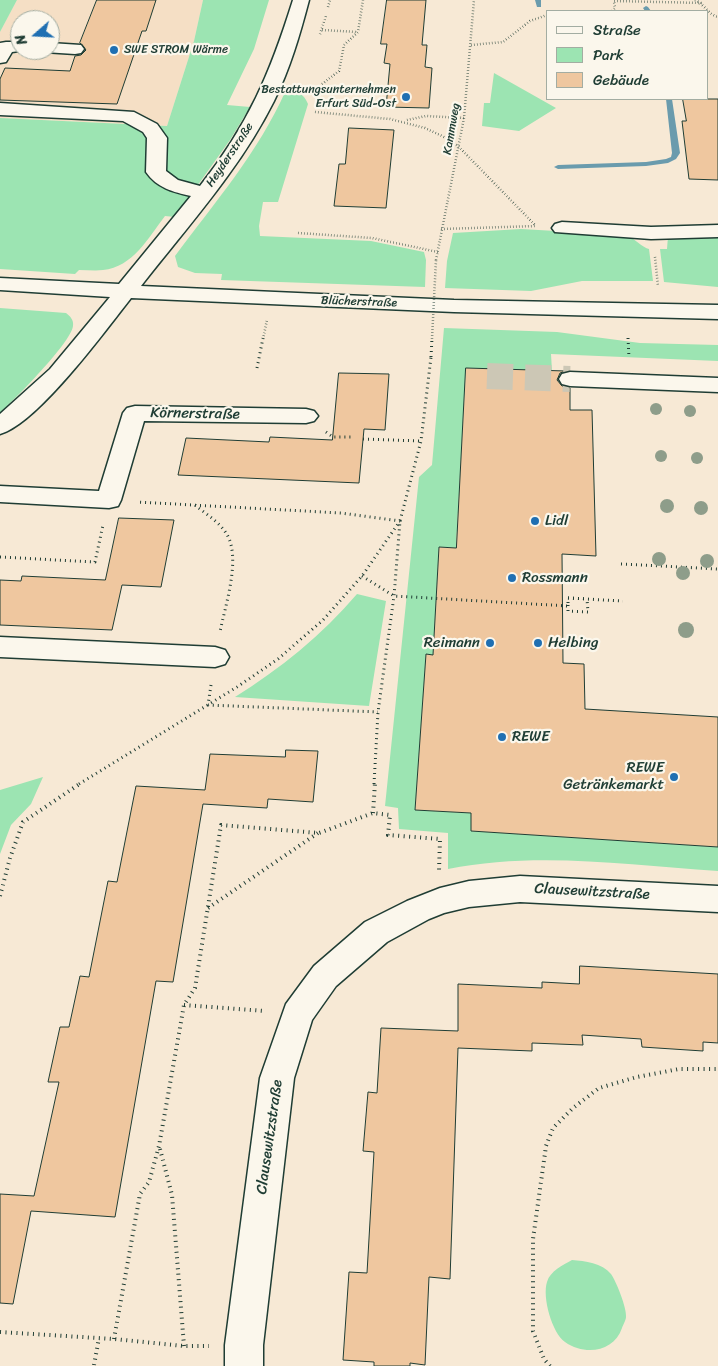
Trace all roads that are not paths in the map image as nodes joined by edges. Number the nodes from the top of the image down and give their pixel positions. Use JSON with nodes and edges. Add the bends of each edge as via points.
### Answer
{"nodes":[{"id":1,"x":301,"y":0,"type":"edge"},
{"id":2,"x":10,"y":47,"type":"edge"},
{"id":3,"x":60,"y":48,"type":"edge"},
{"id":4,"x":75,"y":49,"type":"dead end"},
{"id":5,"x":0,"y":58,"type":"edge"},
{"id":6,"x":0,"y":109,"type":"edge"},
{"id":7,"x":204,"y":193,"type":"junction"},
{"id":8,"x":562,"y":228,"type":"dead end"},
{"id":9,"x":718,"y":231,"type":"edge"},
{"id":10,"x":0,"y":284,"type":"edge"},
{"id":11,"x":126,"y":291,"type":"junction"},
{"id":12,"x":718,"y":312,"type":"edge"},
{"id":13,"x":570,"y":379,"type":"tunnel mouth"},
{"id":14,"x":718,"y":385,"type":"edge"},
{"id":15,"x":306,"y":416,"type":"dead end"},
{"id":16,"x":0,"y":426,"type":"edge"},
{"id":17,"x":0,"y":494,"type":"edge"},
{"id":18,"x":0,"y":647,"type":"edge"},
{"id":19,"x":215,"y":656,"type":"road end"},
{"id":20,"x":718,"y":899,"type":"edge"},
{"id":21,"x":244,"y":1366,"type":"edge"}],
"edges":[{"from":1,"to":7,"type":"street","name":"Heyderstraße","via":[[286,51],[265,100],[242,141]]},
{"from":2,"to":5,"type":"street","via":[[6,47]]},
{"from":3,"to":4,"type":"street"},
{"from":6,"to":7,"type":"street","via":[[133,118],[150,128],[157,138],[156,172],[162,180],[175,187]]},
{"from":7,"to":11,"type":"street","name":"Heyderstraße"},
{"from":8,"to":9,"type":"street","via":[[652,241]]},
{"from":10,"to":11,"type":"street","name":"Blücherstraße"},
{"from":11,"to":12,"type":"street","name":"Blücherstraße","via":[[454,306]]},
{"from":11,"to":16,"type":"street","via":[[40,394]]},
{"from":13,"to":14,"type":"street"},
{"from":15,"to":17,"type":"street","name":"Körnerstraße","via":[[134,413],[109,500]]},
{"from":18,"to":19,"type":"street"},
{"from":20,"to":21,"type":"street","name":"Clausewitzstraße","via":[[520,889],[469,894],[440,901],[376,932],[325,976],[298,1014],[277,1078],[245,1335]]}]}
